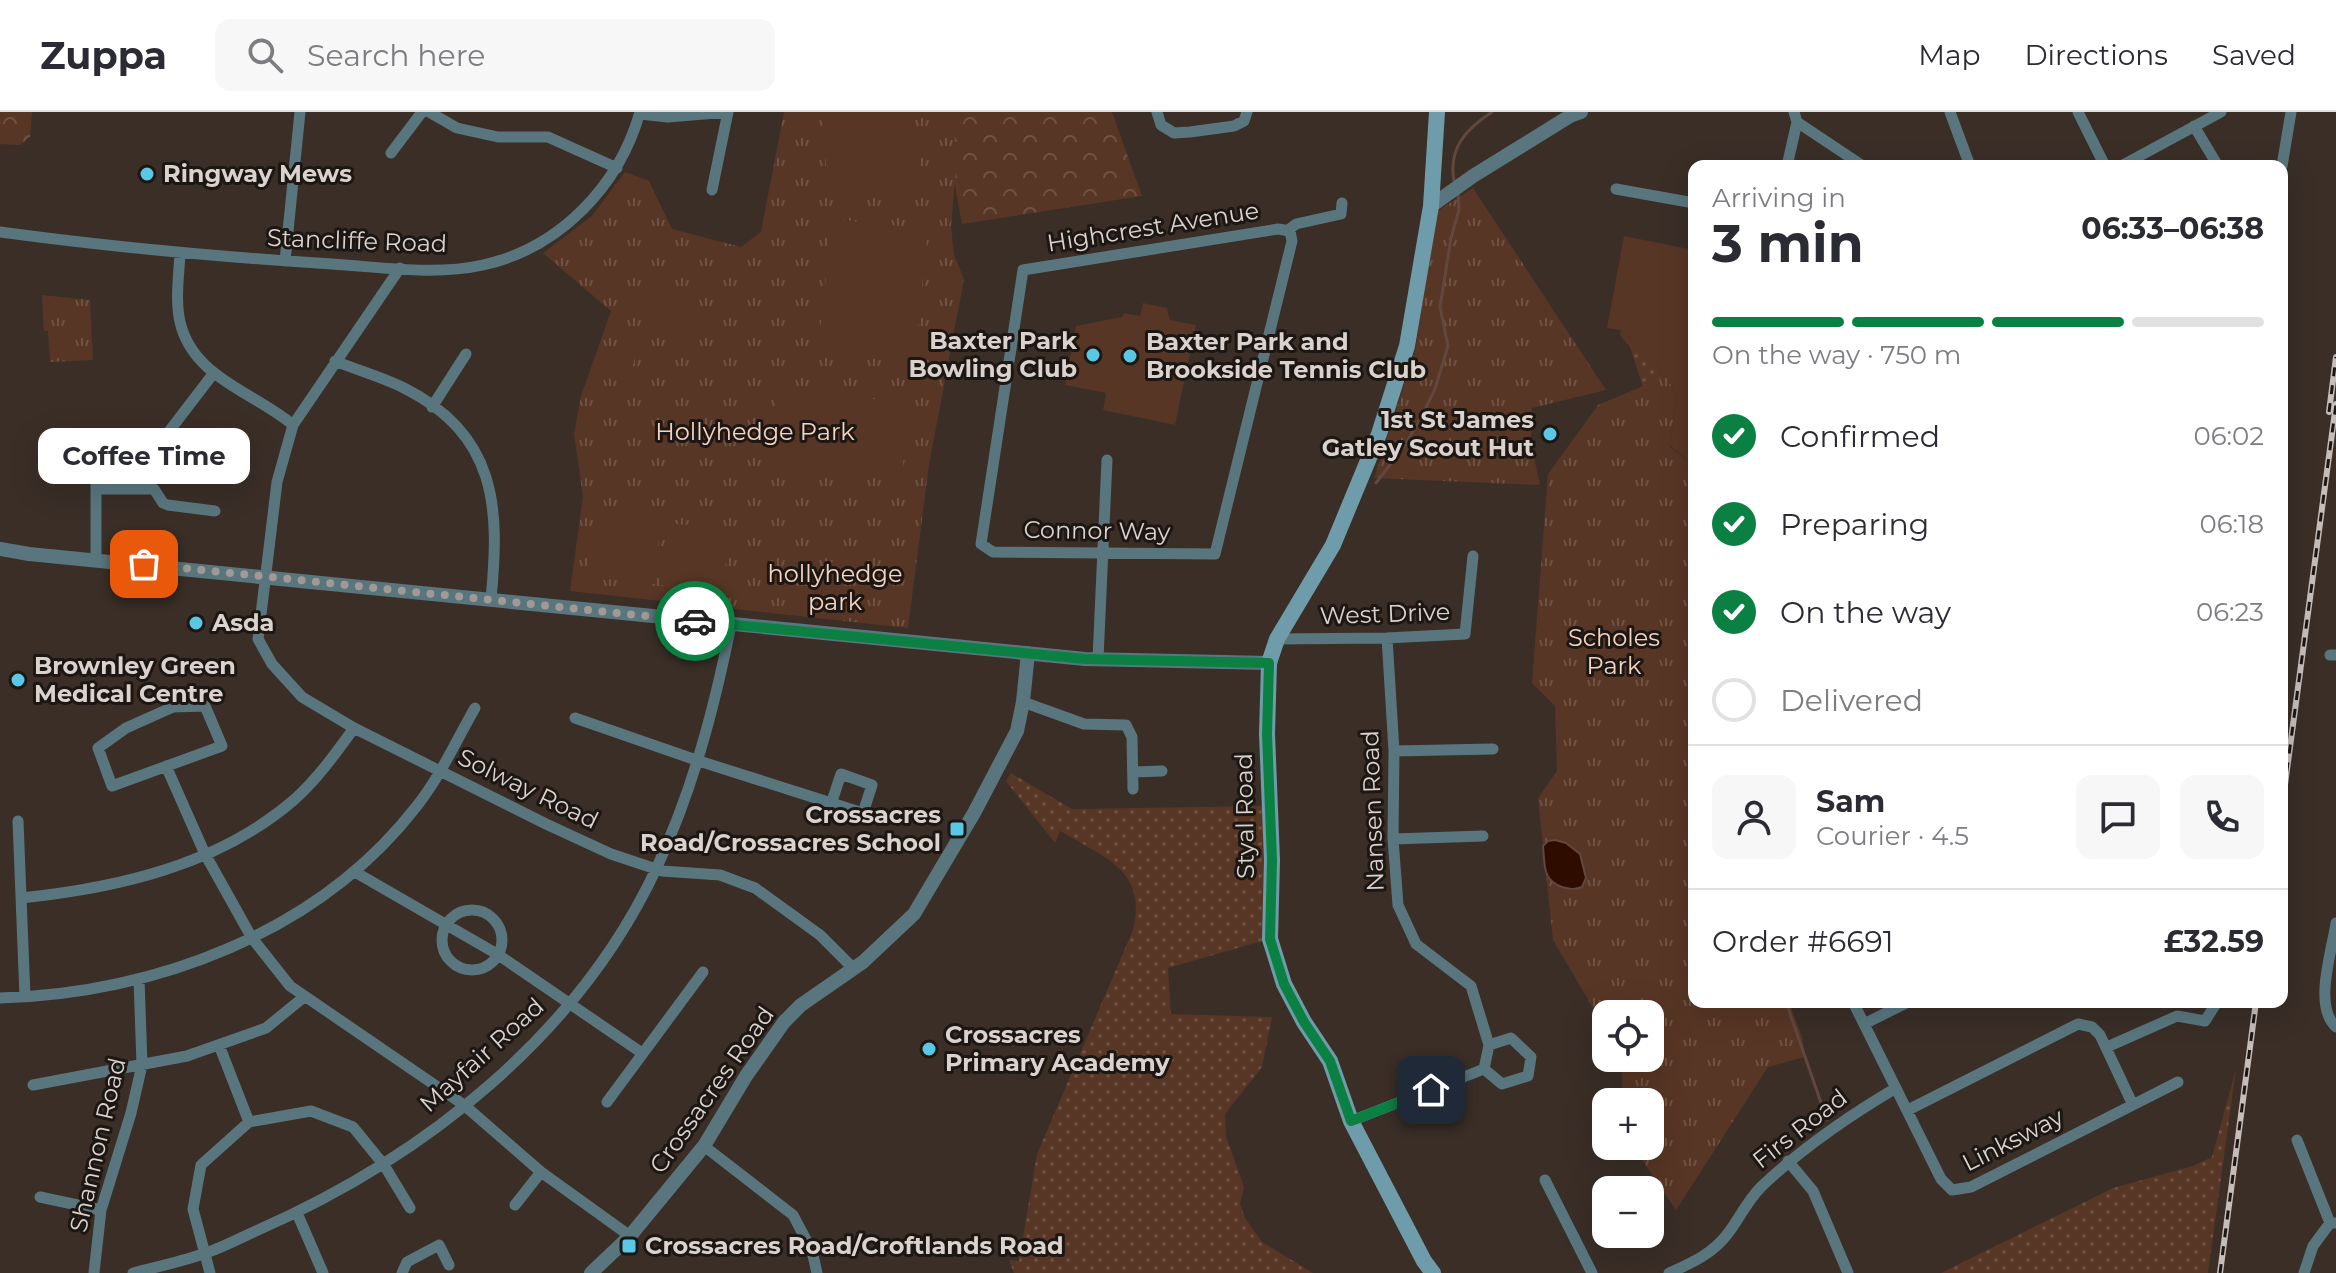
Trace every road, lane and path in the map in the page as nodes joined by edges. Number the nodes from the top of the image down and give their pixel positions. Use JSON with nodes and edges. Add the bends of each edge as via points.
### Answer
{"nodes":[{"id":1,"x":300,"y":112,"type":"edge"},
{"id":2,"x":422,"y":112,"type":"edge"},
{"id":3,"x":429,"y":112,"type":"edge"},
{"id":4,"x":729,"y":112,"type":"edge"},
{"id":5,"x":1157,"y":112,"type":"edge"},
{"id":6,"x":1247,"y":112,"type":"edge"},
{"id":7,"x":1437,"y":112,"type":"edge"},
{"id":8,"x":1581,"y":112,"type":"edge"},
{"id":9,"x":1950,"y":112,"type":"edge"},
{"id":10,"x":2078,"y":112,"type":"edge"},
{"id":11,"x":2221,"y":112,"type":"edge"},
{"id":12,"x":2291,"y":112,"type":"edge"},
{"id":13,"x":640,"y":113,"type":"edge"},
{"id":14,"x":1796,"y":117,"type":"edge"},
{"id":15,"x":2194,"y":126,"type":"junction"},
{"id":16,"x":391,"y":153,"type":"dead end"},
{"id":17,"x":1788,"y":160,"type":"edge"},
{"id":18,"x":1855,"y":160,"type":"edge"},
{"id":19,"x":1968,"y":160,"type":"edge"},
{"id":20,"x":2102,"y":160,"type":"edge"},
{"id":21,"x":2132,"y":160,"type":"edge"},
{"id":22,"x":2214,"y":160,"type":"edge"},
{"id":23,"x":2283,"y":160,"type":"edge"},
{"id":24,"x":617,"y":168,"type":"junction"},
{"id":25,"x":1616,"y":189,"type":"dead end"},
{"id":26,"x":712,"y":190,"type":"dead end"},
{"id":27,"x":1688,"y":202,"type":"edge"},
{"id":28,"x":1342,"y":203,"type":"dead end"},
{"id":29,"x":1431,"y":206,"type":"junction"},
{"id":30,"x":1288,"y":231,"type":"junction"},
{"id":31,"x":0,"y":232,"type":"edge"},
{"id":32,"x":180,"y":253,"type":"junction"},
{"id":33,"x":285,"y":261,"type":"junction"},
{"id":34,"x":400,"y":268,"type":"junction"},
{"id":35,"x":466,"y":354,"type":"dead end"},
{"id":36,"x":335,"y":361,"type":"junction"},
{"id":37,"x":213,"y":374,"type":"junction"},
{"id":38,"x":432,"y":407,"type":"junction"},
{"id":39,"x":293,"y":425,"type":"junction"},
{"id":40,"x":167,"y":434,"type":"dead end"},
{"id":41,"x":1107,"y":460,"type":"dead end"},
{"id":42,"x":215,"y":511,"type":"dead end"},
{"id":43,"x":981,"y":544,"type":"joint"},
{"id":44,"x":2,"y":552,"type":"edge"},
{"id":45,"x":1102,"y":554,"type":"junction"},
{"id":46,"x":1473,"y":556,"type":"dead end"},
{"id":47,"x":96,"y":560,"type":"junction"},
{"id":48,"x":264,"y":577,"type":"junction"},
{"id":49,"x":491,"y":599,"type":"junction"},
{"id":50,"x":731,"y":625,"type":"junction"},
{"id":51,"x":1387,"y":638,"type":"junction"},
{"id":52,"x":1277,"y":639,"type":"junction"},
{"id":53,"x":1028,"y":653,"type":"junction"},
{"id":54,"x":1098,"y":659,"type":"junction"},
{"id":55,"x":1269,"y":663,"type":"junction"},
{"id":56,"x":1023,"y":702,"type":"junction"},
{"id":57,"x":475,"y":708,"type":"dead end"},
{"id":58,"x":575,"y":718,"type":"dead end"},
{"id":59,"x":354,"y":728,"type":"junction"},
{"id":60,"x":1493,"y":749,"type":"dead end"},
{"id":61,"x":1394,"y":751,"type":"junction"},
{"id":62,"x":699,"y":761,"type":"junction"},
{"id":63,"x":166,"y":766,"type":"junction"},
{"id":64,"x":440,"y":770,"type":"junction"},
{"id":65,"x":1162,"y":771,"type":"dead end"},
{"id":66,"x":1133,"y":772,"type":"junction"},
{"id":67,"x":1133,"y":789,"type":"dead end"},
{"id":68,"x":832,"y":801,"type":"dead end"},
{"id":69,"x":18,"y":821,"type":"dead end"},
{"id":70,"x":1483,"y":836,"type":"dead end"},
{"id":71,"x":1393,"y":839,"type":"junction"},
{"id":72,"x":205,"y":854,"type":"junction"},
{"id":73,"x":656,"y":869,"type":"junction"},
{"id":74,"x":355,"y":872,"type":"junction"},
{"id":75,"x":21,"y":898,"type":"junction"},
{"id":76,"x":2336,"y":923,"type":"edge"},
{"id":77,"x":447,"y":925,"type":"junction"},
{"id":78,"x":252,"y":938,"type":"junction"},
{"id":79,"x":497,"y":954,"type":"junction"},
{"id":80,"x":853,"y":968,"type":"junction"},
{"id":81,"x":703,"y":972,"type":"dead end"},
{"id":82,"x":139,"y":979,"type":"junction"},
{"id":83,"x":25,"y":997,"type":"junction"},
{"id":84,"x":304,"y":997,"type":"junction"},
{"id":85,"x":0,"y":998,"type":"edge"},
{"id":86,"x":572,"y":1003,"type":"junction"},
{"id":87,"x":1856,"y":1008,"type":"edge"},
{"id":88,"x":1896,"y":1008,"type":"edge"},
{"id":89,"x":2213,"y":1008,"type":"edge"},
{"id":90,"x":1864,"y":1024,"type":"junction"},
{"id":91,"x":2336,"y":1027,"type":"edge"},
{"id":92,"x":219,"y":1045,"type":"junction"},
{"id":93,"x":1489,"y":1045,"type":"junction"},
{"id":94,"x":2107,"y":1047,"type":"junction"},
{"id":95,"x":642,"y":1053,"type":"junction"},
{"id":96,"x":142,"y":1065,"type":"junction"},
{"id":97,"x":1484,"y":1069,"type":"junction"},
{"id":98,"x":2178,"y":1082,"type":"dead end"},
{"id":99,"x":33,"y":1085,"type":"dead end"},
{"id":100,"x":1896,"y":1088,"type":"junction"},
{"id":101,"x":607,"y":1102,"type":"dead end"},
{"id":102,"x":2132,"y":1103,"type":"junction"},
{"id":103,"x":464,"y":1105,"type":"junction"},
{"id":104,"x":1908,"y":1110,"type":"junction"},
{"id":105,"x":1351,"y":1121,"type":"junction"},
{"id":106,"x":249,"y":1122,"type":"junction"},
{"id":107,"x":2297,"y":1140,"type":"dead end"},
{"id":108,"x":704,"y":1146,"type":"junction"},
{"id":109,"x":1788,"y":1161,"type":"junction"},
{"id":110,"x":384,"y":1165,"type":"junction"},
{"id":111,"x":541,"y":1172,"type":"junction"},
{"id":112,"x":1545,"y":1180,"type":"dead end"},
{"id":113,"x":40,"y":1197,"type":"dead end"},
{"id":114,"x":515,"y":1205,"type":"dead end"},
{"id":115,"x":410,"y":1208,"type":"dead end"},
{"id":116,"x":101,"y":1210,"type":"junction"},
{"id":117,"x":297,"y":1213,"type":"junction"},
{"id":118,"x":2333,"y":1223,"type":"edge"},
{"id":119,"x":630,"y":1236,"type":"junction"},
{"id":120,"x":203,"y":1254,"type":"junction"},
{"id":121,"x":449,"y":1265,"type":"dead end"},
{"id":122,"x":94,"y":1273,"type":"edge"},
{"id":123,"x":133,"y":1273,"type":"edge"},
{"id":124,"x":210,"y":1273,"type":"edge"},
{"id":125,"x":323,"y":1273,"type":"edge"},
{"id":126,"x":402,"y":1273,"type":"edge"},
{"id":127,"x":591,"y":1273,"type":"edge"},
{"id":128,"x":817,"y":1273,"type":"edge"},
{"id":129,"x":1433,"y":1273,"type":"edge"},
{"id":130,"x":1592,"y":1273,"type":"edge"},
{"id":131,"x":1669,"y":1273,"type":"edge"},
{"id":132,"x":1848,"y":1273,"type":"edge"},
{"id":133,"x":2304,"y":1273,"type":"edge"}],
"edges":[{"from":1,"to":33,"type":"street"},
{"from":2,"to":16,"type":"street"},
{"from":3,"to":24,"type":"street","via":[[457,128],[498,137],[548,137]]},
{"from":4,"to":13,"type":"street","via":[[668,117]]},
{"from":4,"to":26,"type":"street"},
{"from":5,"to":6,"type":"street","via":[[1161,125],[1174,133],[1234,126]]},
{"from":7,"to":29,"type":"main road","name":"Styal Road"},
{"from":8,"to":29,"type":"street"},
{"from":9,"to":19,"type":"street"},
{"from":10,"to":20,"type":"street"},
{"from":11,"to":15,"type":"street"},
{"from":12,"to":23,"type":"street"},
{"from":13,"to":24,"type":"street","name":"Stancliffe Road"},
{"from":14,"to":17,"type":"street"},
{"from":14,"to":18,"type":"street"},
{"from":15,"to":21,"type":"street"},
{"from":15,"to":22,"type":"street"},
{"from":24,"to":34,"type":"street","name":"Stancliffe Road","via":[[567,224],[528,249],[483,265]]},
{"from":25,"to":27,"type":"street"},
{"from":28,"to":30,"type":"street","name":"Highcrest Avenue","via":[[1341,214],[1296,224]]},
{"from":29,"to":52,"type":"main road","name":"Styal Road","via":[[1407,346],[1379,434],[1333,545]]},
{"from":30,"to":43,"type":"street","name":"Highcrest Avenue","via":[[1023,270]]},
{"from":30,"to":45,"type":"street","name":"Connor Way","via":[[1292,241],[1215,554]]},
{"from":31,"to":32,"type":"street","name":"Stancliffe Road"},
{"from":32,"to":33,"type":"street","name":"Stancliffe Road"},
{"from":32,"to":37,"type":"street","via":[[180,321],[196,355]]},
{"from":33,"to":34,"type":"street","name":"Stancliffe Road"},
{"from":34,"to":36,"type":"street","name":"Solway Road"},
{"from":35,"to":38,"type":"street"},
{"from":36,"to":38,"type":"street","via":[[404,388]]},
{"from":36,"to":39,"type":"street","name":"Solway Road"},
{"from":37,"to":39,"type":"street"},
{"from":37,"to":40,"type":"street"},
{"from":38,"to":49,"type":"street","via":[[469,440],[487,477],[496,530]]},
{"from":39,"to":48,"type":"street","name":"Solway Road","via":[[277,482]]},
{"from":41,"to":45,"type":"street"},
{"from":42,"to":47,"type":"street","via":[[168,505],[154,489],[97,484]]},
{"from":43,"to":45,"type":"street","name":"Connor Way","via":[[993,552]]},
{"from":44,"to":47,"type":"street"},
{"from":45,"to":54,"type":"street"},
{"from":46,"to":51,"type":"street","name":"West Drive","via":[[1465,634]]},
{"from":47,"to":48,"type":"street"},
{"from":48,"to":49,"type":"street"},
{"from":48,"to":59,"type":"street","name":"Solway Road","via":[[258,639],[272,664],[302,697]]},
{"from":49,"to":50,"type":"street"},
{"from":50,"to":53,"type":"street"},
{"from":50,"to":62,"type":"street","name":"Mayfair Road"},
{"from":51,"to":52,"type":"street","name":"West Drive"},
{"from":51,"to":61,"type":"street","name":"Nansen Road"},
{"from":52,"to":55,"type":"main road","name":"Styal Road"},
{"from":53,"to":54,"type":"street"},
{"from":53,"to":56,"type":"street","name":"Crossacres Road"},
{"from":54,"to":55,"type":"street"},
{"from":55,"to":105,"type":"main road","name":"Styal Road","via":[[1270,939],[1284,984],[1330,1061]]},
{"from":56,"to":66,"type":"street","via":[[1069,721],[1126,725],[1132,737]]},
{"from":56,"to":80,"type":"street","name":"Crossacres Road","via":[[1017,731],[928,893],[895,935]]},
{"from":57,"to":64,"type":"street"},
{"from":58,"to":62,"type":"street"},
{"from":59,"to":64,"type":"street","name":"Solway Road"},
{"from":59,"to":72,"type":"street","via":[[295,798],[242,836]]},
{"from":60,"to":61,"type":"street"},
{"from":61,"to":71,"type":"street","name":"Nansen Road"},
{"from":62,"to":68,"type":"street"},
{"from":62,"to":73,"type":"street","name":"Mayfair Road"},
{"from":63,"to":63,"type":"street","via":[[112,786],[98,748],[126,728],[173,707],[205,706],[222,746]]},
{"from":63,"to":72,"type":"street"},
{"from":64,"to":73,"type":"street","name":"Solway Road","via":[[611,854]]},
{"from":64,"to":74,"type":"street","via":[[395,832]]},
{"from":65,"to":66,"type":"street"},
{"from":66,"to":67,"type":"street"},
{"from":69,"to":75,"type":"street"},
{"from":70,"to":71,"type":"street"},
{"from":71,"to":93,"type":"street","name":"Nansen Road","via":[[1398,905],[1416,944],[1471,986]]},
{"from":72,"to":75,"type":"street","via":[[114,884]]},
{"from":72,"to":78,"type":"street"},
{"from":73,"to":80,"type":"street","name":"Solway Road","via":[[720,875],[755,888],[820,935]]},
{"from":73,"to":86,"type":"street","name":"Mayfair Road"},
{"from":74,"to":77,"type":"street"},
{"from":74,"to":78,"type":"street"},
{"from":75,"to":83,"type":"street"},
{"from":76,"to":91,"type":"street","via":[[2324,1006]]},
{"from":77,"to":79,"type":"street"},
{"from":77,"to":79,"type":"street","via":[[467,911],[489,914],[502,932]]},
{"from":77,"to":79,"type":"street","via":[[445,954],[462,969],[482,970]]},
{"from":78,"to":82,"type":"street"},
{"from":78,"to":84,"type":"street"},
{"from":79,"to":86,"type":"street"},
{"from":80,"to":108,"type":"street","name":"Crossacres Road","via":[[784,1022]]},
{"from":81,"to":95,"type":"street"},
{"from":82,"to":83,"type":"street"},
{"from":82,"to":96,"type":"street","name":"Shannon Road"},
{"from":83,"to":85,"type":"street"},
{"from":84,"to":92,"type":"street","via":[[266,1028]]},
{"from":84,"to":103,"type":"street"},
{"from":86,"to":95,"type":"street"},
{"from":86,"to":103,"type":"street","name":"Mayfair Road"},
{"from":87,"to":90,"type":"street","name":"Linksway"},
{"from":88,"to":90,"type":"street"},
{"from":89,"to":94,"type":"street","via":[[2205,1021],[2177,1016]]},
{"from":90,"to":100,"type":"street","name":"Linksway"},
{"from":92,"to":96,"type":"street"},
{"from":92,"to":106,"type":"street"},
{"from":93,"to":97,"type":"street"},
{"from":93,"to":97,"type":"street","via":[[1511,1038],[1531,1057],[1528,1076],[1502,1084]]},
{"from":94,"to":102,"type":"street"},
{"from":94,"to":104,"type":"street","via":[[2092,1027],[2078,1024]]},
{"from":95,"to":101,"type":"street"},
{"from":96,"to":99,"type":"street"},
{"from":96,"to":116,"type":"street","name":"Shannon Road"},
{"from":97,"to":105,"type":"street"},
{"from":98,"to":102,"type":"street","name":"Linksway"},
{"from":100,"to":104,"type":"street","name":"Linksway"},
{"from":100,"to":109,"type":"street","name":"Firs Road"},
{"from":102,"to":104,"type":"street","name":"Linksway","via":[[1962,1190],[1945,1186]]},
{"from":103,"to":110,"type":"street","name":"Mayfair Road"},
{"from":103,"to":111,"type":"street"},
{"from":105,"to":129,"type":"main road","name":"Styal Road"},
{"from":106,"to":110,"type":"street","via":[[311,1111],[353,1127]]},
{"from":106,"to":120,"type":"street","via":[[201,1165],[193,1209]]},
{"from":107,"to":118,"type":"street"},
{"from":108,"to":119,"type":"street","name":"Crossacres Road"},
{"from":108,"to":128,"type":"street","via":[[793,1215]]},
{"from":109,"to":131,"type":"street","name":"Firs Road","via":[[1753,1195],[1728,1235],[1699,1261]]},
{"from":109,"to":132,"type":"street","via":[[1813,1191]]},
{"from":110,"to":115,"type":"street"},
{"from":110,"to":117,"type":"street","name":"Mayfair Road"},
{"from":111,"to":114,"type":"street"},
{"from":111,"to":119,"type":"street"},
{"from":112,"to":130,"type":"street"},
{"from":113,"to":116,"type":"street"},
{"from":116,"to":122,"type":"street","name":"Shannon Road"},
{"from":117,"to":120,"type":"street","name":"Mayfair Road"},
{"from":117,"to":125,"type":"street"},
{"from":118,"to":133,"type":"street","via":[[2313,1246]]},
{"from":119,"to":127,"type":"street","name":"Crossacres Road"},
{"from":120,"to":123,"type":"street","name":"Mayfair Road"},
{"from":120,"to":124,"type":"street"},
{"from":121,"to":126,"type":"street","via":[[439,1245],[407,1262]]}]}
